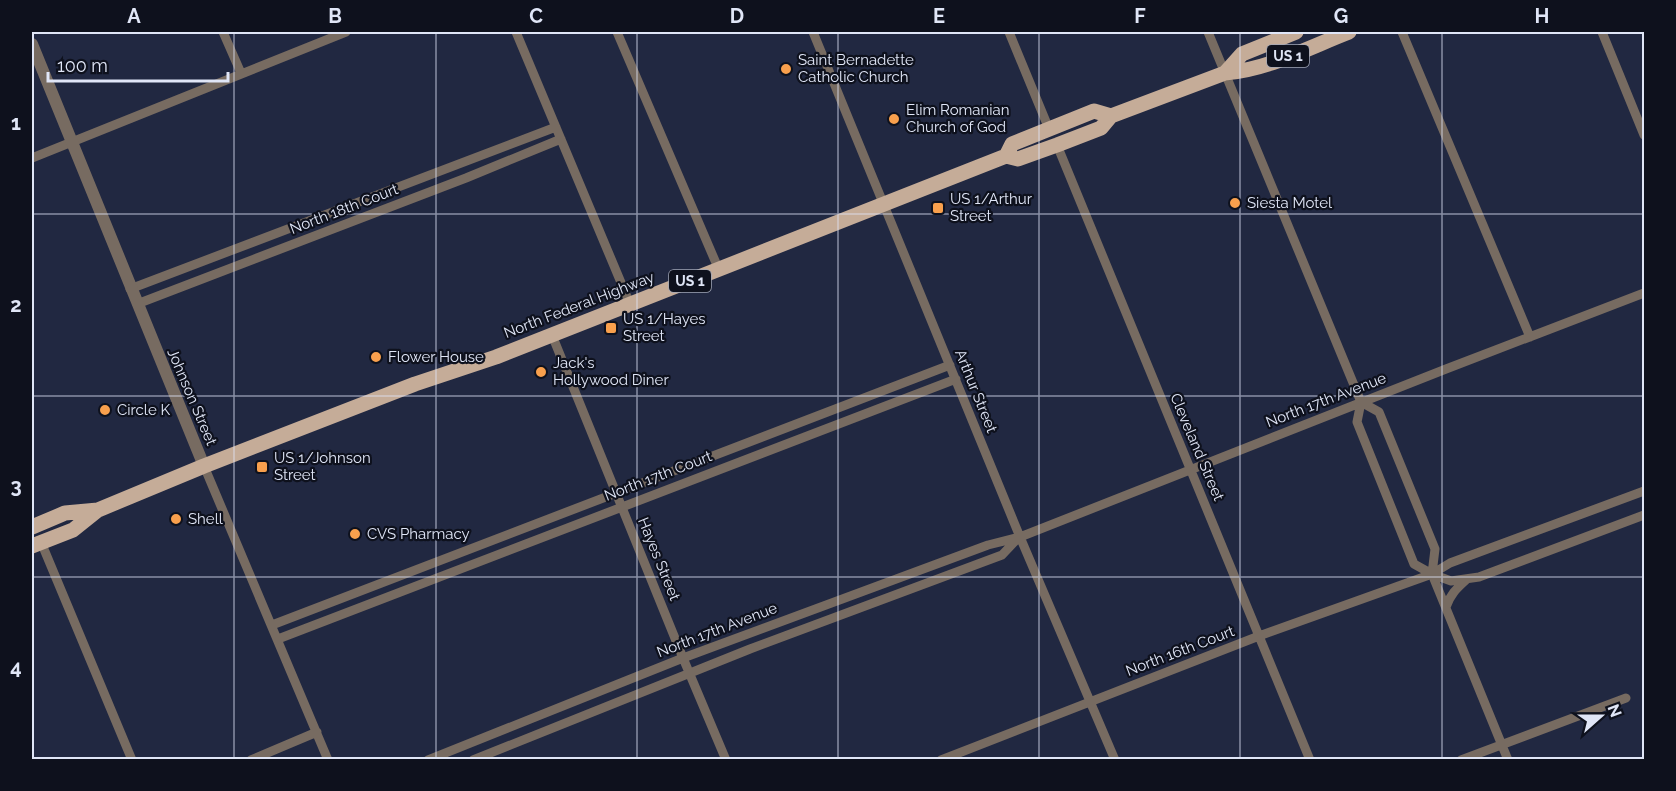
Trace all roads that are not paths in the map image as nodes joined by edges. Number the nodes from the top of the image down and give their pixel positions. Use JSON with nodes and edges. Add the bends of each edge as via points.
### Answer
{"nodes":[{"id":1,"x":223,"y":32,"type":"edge"},
{"id":2,"x":346,"y":32,"type":"edge"},
{"id":3,"x":516,"y":32,"type":"edge"},
{"id":4,"x":618,"y":32,"type":"edge"},
{"id":5,"x":813,"y":32,"type":"edge"},
{"id":6,"x":1009,"y":32,"type":"edge"},
{"id":7,"x":1208,"y":32,"type":"edge"},
{"id":8,"x":1296,"y":32,"type":"edge"},
{"id":9,"x":1349,"y":32,"type":"edge"},
{"id":10,"x":1402,"y":32,"type":"edge"},
{"id":11,"x":1602,"y":32,"type":"edge"},
{"id":12,"x":32,"y":44,"type":"edge"},
{"id":13,"x":241,"y":73,"type":"junction"},
{"id":14,"x":1225,"y":73,"type":"junction"},
{"id":15,"x":1641,"y":114,"type":"edge"},
{"id":16,"x":1111,"y":116,"type":"junction"},
{"id":17,"x":556,"y":127,"type":"junction"},
{"id":18,"x":1049,"y":129,"type":"junction"},
{"id":19,"x":1644,"y":135,"type":"edge"},
{"id":20,"x":561,"y":139,"type":"junction"},
{"id":21,"x":72,"y":141,"type":"junction"},
{"id":22,"x":1057,"y":145,"type":"junction"},
{"id":23,"x":1006,"y":156,"type":"junction"},
{"id":24,"x":32,"y":158,"type":"edge"},
{"id":25,"x":884,"y":205,"type":"junction"},
{"id":26,"x":719,"y":270,"type":"junction"},
{"id":27,"x":130,"y":289,"type":"junction"},
{"id":28,"x":1644,"y":293,"type":"edge"},
{"id":29,"x":137,"y":304,"type":"junction"},
{"id":30,"x":630,"y":304,"type":"junction"},
{"id":31,"x":552,"y":335,"type":"junction"},
{"id":32,"x":1530,"y":337,"type":"junction"},
{"id":33,"x":950,"y":365,"type":"junction"},
{"id":34,"x":956,"y":379,"type":"junction"},
{"id":35,"x":1361,"y":402,"type":"junction"},
{"id":36,"x":204,"y":466,"type":"junction"},
{"id":37,"x":1190,"y":470,"type":"junction"},
{"id":38,"x":1644,"y":491,"type":"edge"},
{"id":39,"x":617,"y":493,"type":"junction"},
{"id":40,"x":622,"y":506,"type":"junction"},
{"id":41,"x":98,"y":510,"type":"junction"},
{"id":42,"x":1644,"y":515,"type":"edge"},
{"id":43,"x":33,"y":523,"type":"edge"},
{"id":44,"x":1020,"y":537,"type":"junction"},
{"id":45,"x":36,"y":544,"type":"edge"},
{"id":46,"x":1432,"y":574,"type":"junction"},
{"id":47,"x":1466,"y":580,"type":"junction"},
{"id":48,"x":366,"y":590,"type":"junction"},
{"id":49,"x":371,"y":603,"type":"junction"},
{"id":50,"x":1446,"y":608,"type":"junction"},
{"id":51,"x":272,"y":626,"type":"junction"},
{"id":52,"x":1260,"y":636,"type":"junction"},
{"id":53,"x":278,"y":639,"type":"junction"},
{"id":54,"x":683,"y":658,"type":"junction"},
{"id":55,"x":690,"y":673,"type":"junction"},
{"id":56,"x":1626,"y":698,"type":"dead end"},
{"id":57,"x":1091,"y":702,"type":"junction"},
{"id":58,"x":317,"y":732,"type":"junction"},
{"id":59,"x":1502,"y":744,"type":"junction"},
{"id":60,"x":132,"y":759,"type":"edge"},
{"id":61,"x":251,"y":759,"type":"edge"},
{"id":62,"x":328,"y":759,"type":"edge"},
{"id":63,"x":428,"y":759,"type":"edge"},
{"id":64,"x":473,"y":759,"type":"edge"},
{"id":65,"x":726,"y":759,"type":"edge"},
{"id":66,"x":941,"y":759,"type":"edge"},
{"id":67,"x":1115,"y":759,"type":"edge"},
{"id":68,"x":1310,"y":759,"type":"edge"},
{"id":69,"x":1461,"y":759,"type":"edge"},
{"id":70,"x":1508,"y":759,"type":"edge"}],
"edges":[{"from":1,"to":13,"type":"street"},
{"from":2,"to":13,"type":"street"},
{"from":3,"to":17,"type":"street"},
{"from":4,"to":26,"type":"street"},
{"from":5,"to":25,"type":"street","name":"Arthur Street"},
{"from":6,"to":18,"type":"street"},
{"from":7,"to":14,"type":"street"},
{"from":8,"to":14,"type":"main road","number":"US 1","via":[[1242,54]]},
{"from":9,"to":14,"type":"main road","number":"US 1","via":[[1262,66]]},
{"from":10,"to":32,"type":"street"},
{"from":11,"to":15,"type":"street"},
{"from":12,"to":21,"type":"street","name":"Johnson Street"},
{"from":13,"to":21,"type":"street"},
{"from":14,"to":16,"type":"main road","number":"US 1"},
{"from":14,"to":35,"type":"street"},
{"from":15,"to":19,"type":"street"},
{"from":16,"to":18,"type":"main road","number":"US 1","via":[[1094,111]]},
{"from":16,"to":22,"type":"main road","number":"US 1","via":[[1101,128]]},
{"from":17,"to":20,"type":"street"},
{"from":17,"to":27,"type":"street","name":"North 18th Court"},
{"from":18,"to":23,"type":"main road","number":"US 1","via":[[1012,144]]},
{"from":20,"to":29,"type":"street","name":"North 18th Court"},
{"from":20,"to":30,"type":"street"},
{"from":21,"to":24,"type":"street"},
{"from":21,"to":27,"type":"street","name":"Johnson Street"},
{"from":22,"to":23,"type":"main road","number":"US 1","via":[[1018,159]]},
{"from":22,"to":37,"type":"street","name":"Cleveland Street"},
{"from":23,"to":25,"type":"main road","name":"North Federal Highway","number":"US 1"},
{"from":25,"to":26,"type":"main road","name":"North Federal Highway","number":"US 1"},
{"from":25,"to":33,"type":"street","name":"Arthur Street"},
{"from":26,"to":30,"type":"main road","name":"North Federal Highway","number":"US 1"},
{"from":27,"to":29,"type":"street","name":"Johnson Street"},
{"from":28,"to":32,"type":"street","name":"North 17th Avenue"},
{"from":29,"to":36,"type":"street","name":"Johnson Street"},
{"from":30,"to":31,"type":"main road","name":"North Federal Highway","number":"US 1"},
{"from":31,"to":36,"type":"main road","name":"North Federal Highway","number":"US 1"},
{"from":31,"to":39,"type":"street","name":"Hayes Street"},
{"from":32,"to":35,"type":"street","name":"North 17th Avenue"},
{"from":33,"to":34,"type":"street","name":"Arthur Street"},
{"from":33,"to":39,"type":"street","name":"North 17th Court"},
{"from":34,"to":40,"type":"street","name":"North 17th Court"},
{"from":34,"to":44,"type":"street","name":"Arthur Street"},
{"from":35,"to":37,"type":"street","name":"North 17th Avenue"},
{"from":35,"to":46,"type":"street","via":[[1379,412],[1435,549]]},
{"from":35,"to":46,"type":"street","via":[[1357,422],[1414,564]]},
{"from":36,"to":41,"type":"main road","name":"North Federal Highway","number":"US 1"},
{"from":36,"to":51,"type":"street","name":"Johnson Street"},
{"from":37,"to":44,"type":"street","name":"North 17th Avenue"},
{"from":37,"to":52,"type":"street","name":"Cleveland Street"},
{"from":38,"to":46,"type":"street","name":"North 16th Court","via":[[1450,563]]},
{"from":39,"to":40,"type":"street","name":"Hayes Street"},
{"from":39,"to":48,"type":"street","name":"North 17th Court"},
{"from":40,"to":49,"type":"street","name":"North 17th Court"},
{"from":40,"to":54,"type":"street","name":"Hayes Street"},
{"from":41,"to":43,"type":"main road","name":"North Federal Highway","number":"US 1","via":[[65,513]]},
{"from":41,"to":45,"type":"main road","name":"North Federal Highway","number":"US 1","via":[[73,530]]},
{"from":42,"to":47,"type":"street"},
{"from":44,"to":54,"type":"street","name":"North 17th Avenue","via":[[988,545]]},
{"from":44,"to":55,"type":"street","name":"North 17th Avenue","via":[[1002,555]]},
{"from":44,"to":57,"type":"street","name":"Arthur Street"},
{"from":45,"to":60,"type":"street"},
{"from":46,"to":47,"type":"street","via":[[1451,581]]},
{"from":46,"to":50,"type":"street"},
{"from":46,"to":52,"type":"street","name":"North 16th Court"},
{"from":47,"to":50,"type":"street","via":[[1453,592]]},
{"from":48,"to":49,"type":"street"},
{"from":48,"to":51,"type":"street","name":"North 17th Court"},
{"from":49,"to":53,"type":"street","name":"North 17th Court"},
{"from":50,"to":59,"type":"street"},
{"from":51,"to":53,"type":"street","name":"Johnson Street"},
{"from":52,"to":57,"type":"street","name":"North 16th Court"},
{"from":52,"to":68,"type":"street","name":"Cleveland Street"},
{"from":53,"to":58,"type":"street","name":"Johnson Street"},
{"from":54,"to":55,"type":"street","name":"Hayes Street"},
{"from":54,"to":63,"type":"street","name":"North 17th Avenue"},
{"from":55,"to":64,"type":"street","name":"North 17th Avenue"},
{"from":55,"to":65,"type":"street","name":"Hayes Street"},
{"from":56,"to":59,"type":"street"},
{"from":57,"to":66,"type":"street","name":"North 16th Court"},
{"from":57,"to":67,"type":"street","name":"Arthur Street"},
{"from":58,"to":61,"type":"street"},
{"from":58,"to":62,"type":"street","name":"Johnson Street"},
{"from":59,"to":69,"type":"street"},
{"from":59,"to":70,"type":"street"}]}
